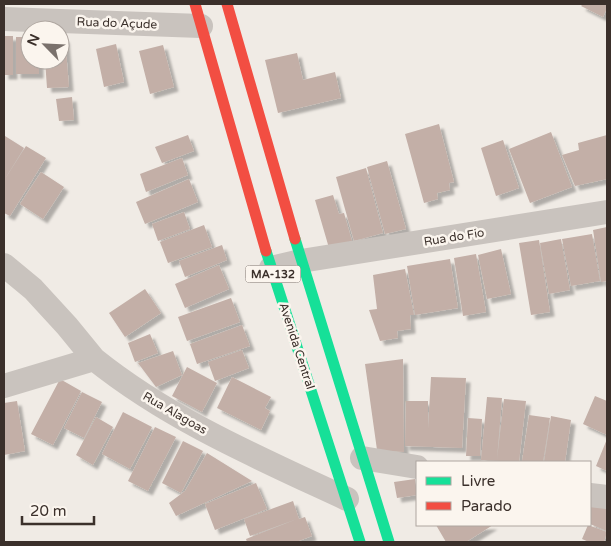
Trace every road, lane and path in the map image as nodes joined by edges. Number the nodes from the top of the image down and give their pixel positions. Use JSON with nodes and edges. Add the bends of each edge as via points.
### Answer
{"nodes":[{"id":1,"x":227,"y":4,"type":"edge"},
{"id":2,"x":198,"y":15,"type":"edge"},
{"id":3,"x":4,"y":19,"type":"edge"},
{"id":4,"x":607,"y":212,"type":"edge"},
{"id":5,"x":301,"y":262,"type":"junction"},
{"id":6,"x":4,"y":265,"type":"edge"},
{"id":7,"x":271,"y":268,"type":"junction"},
{"id":8,"x":94,"y":359,"type":"junction"},
{"id":9,"x":4,"y":386,"type":"edge"},
{"id":10,"x":362,"y":458,"type":"junction"},
{"id":11,"x":416,"y":467,"type":"edge"},
{"id":12,"x":591,"y":495,"type":"edge"},
{"id":13,"x":607,"y":497,"type":"edge"},
{"id":14,"x":347,"y":499,"type":"junction"},
{"id":15,"x":360,"y":542,"type":"edge"},
{"id":16,"x":389,"y":542,"type":"edge"}],
"edges":[{"from":1,"to":5,"type":"main road","number":"MA-132"},
{"from":2,"to":3,"type":"street","name":"Rua do Açude"},
{"from":2,"to":7,"type":"main road","name":"Avenida Central","number":"MA-132"},
{"from":4,"to":5,"type":"street","name":"Rua do Fio"},
{"from":5,"to":7,"type":"street","name":"Rua do Fio"},
{"from":5,"to":10,"type":"main road","number":"MA-132"},
{"from":6,"to":8,"type":"street","name":"Rua Alagoas","via":[[39,295]]},
{"from":7,"to":14,"type":"main road","name":"Avenida Central","number":"MA-132"},
{"from":8,"to":9,"type":"street"},
{"from":8,"to":14,"type":"street","name":"Rua Alagoas","via":[[177,416]]},
{"from":10,"to":11,"type":"street"},
{"from":10,"to":16,"type":"main road","number":"MA-132"},
{"from":12,"to":13,"type":"street"},
{"from":14,"to":15,"type":"main road","name":"Avenida Central","number":"MA-132"}]}
